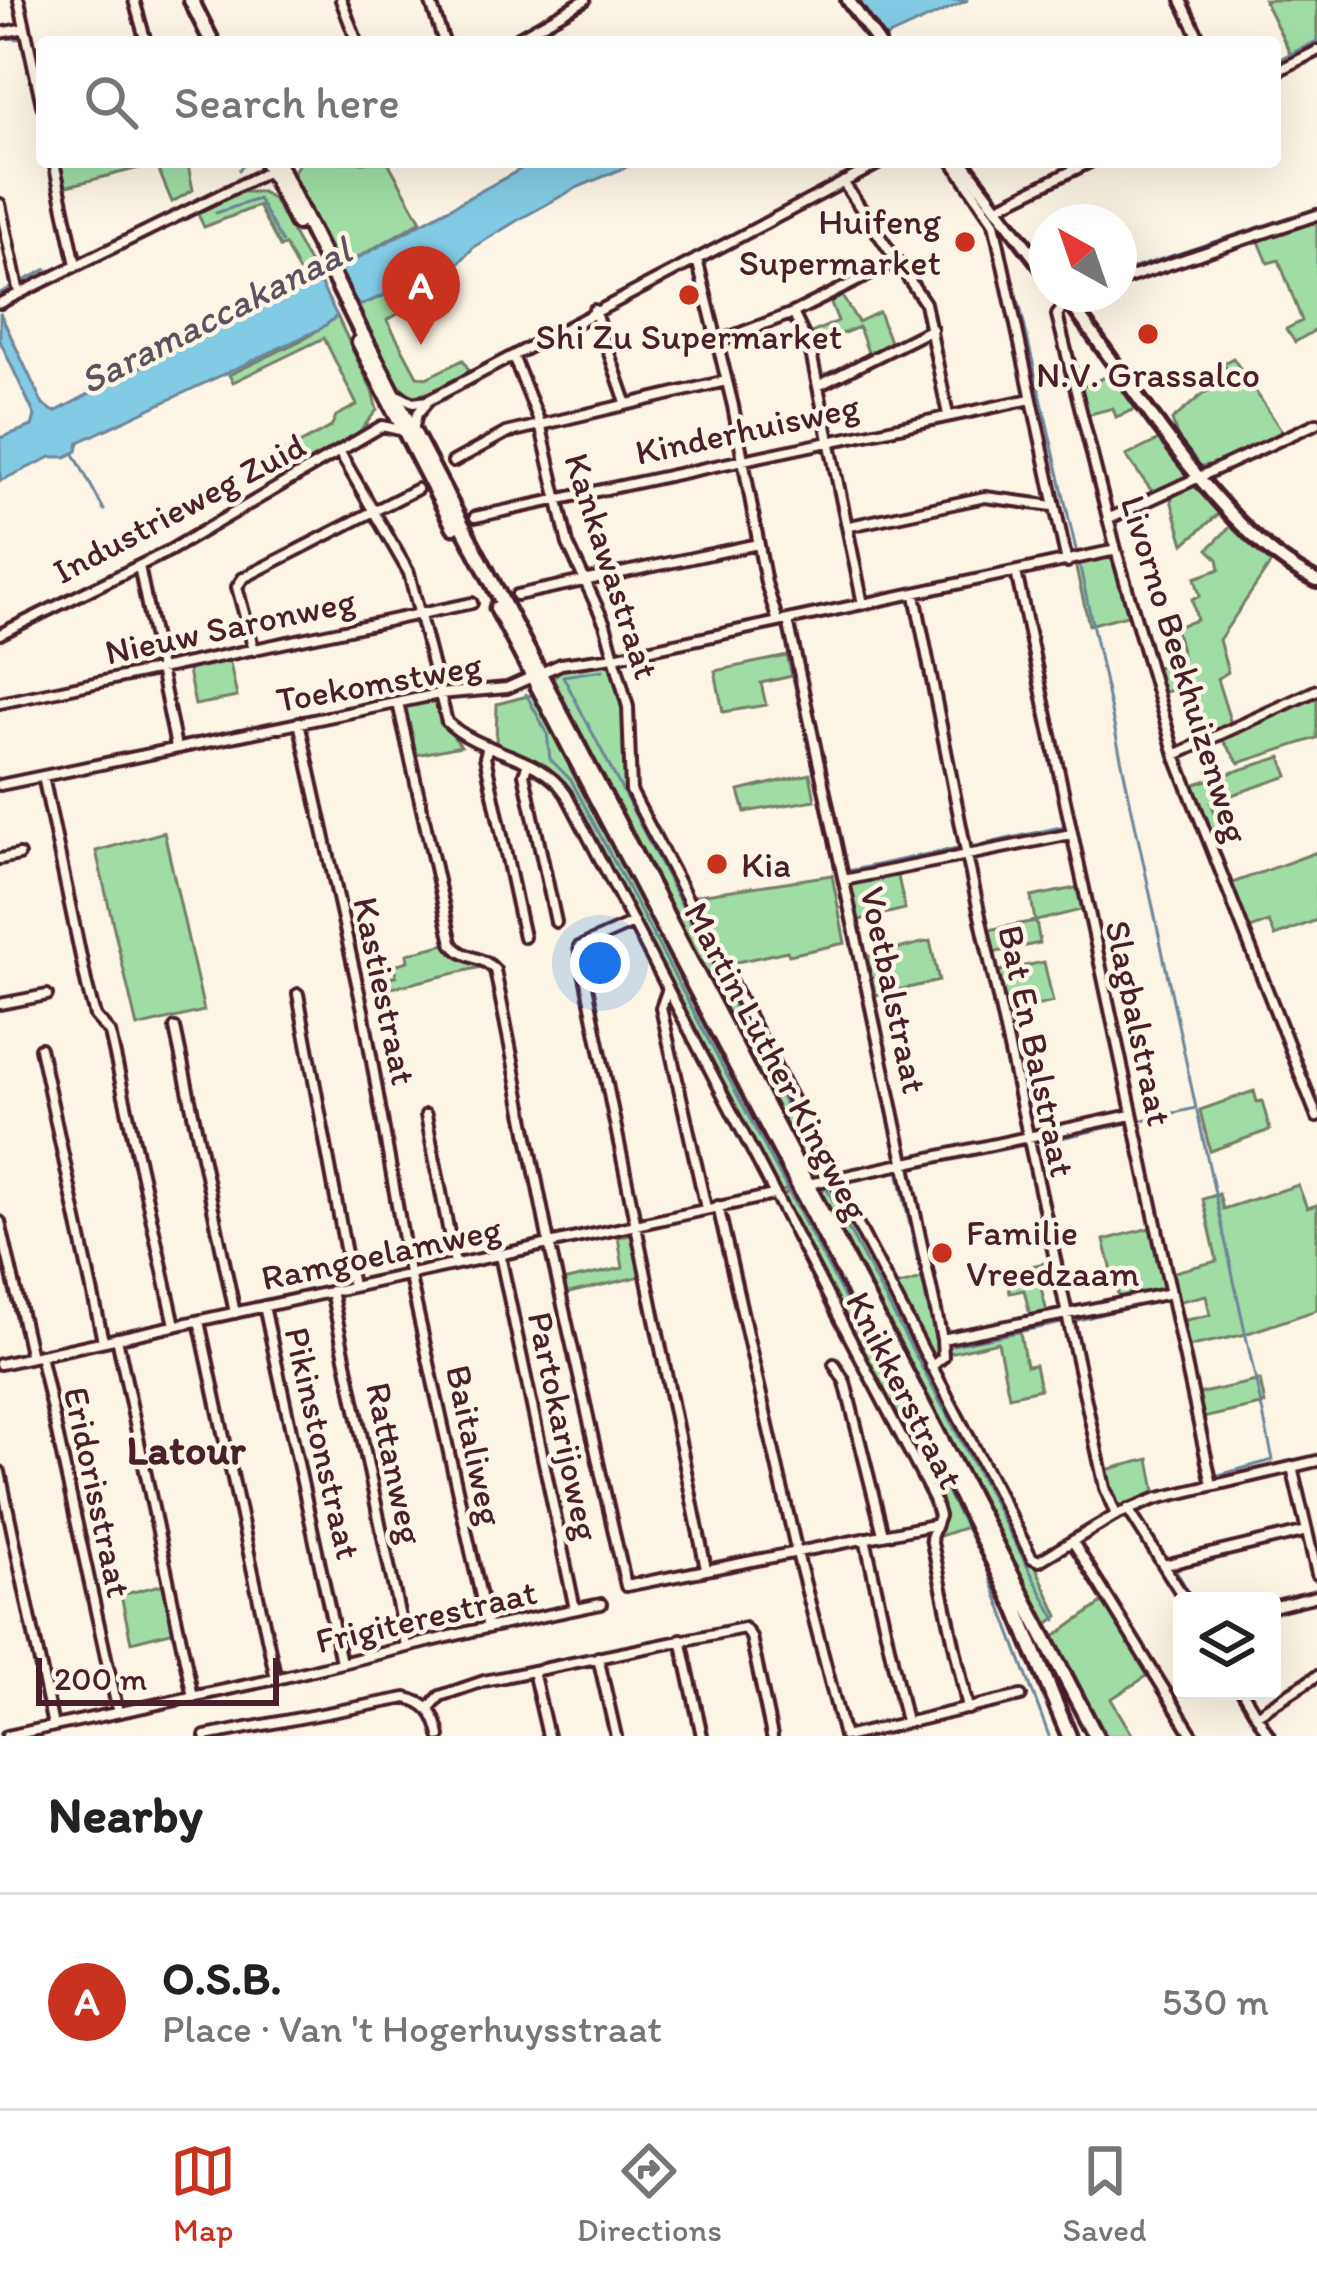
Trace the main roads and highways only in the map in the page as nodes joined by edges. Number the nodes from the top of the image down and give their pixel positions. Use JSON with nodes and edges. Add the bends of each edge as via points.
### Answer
{"nodes":[{"id":1,"x":188,"y":0,"type":"edge"},
{"id":2,"x":205,"y":36,"type":"edge"},
{"id":3,"x":277,"y":168,"type":"edge"},
{"id":4,"x":802,"y":1186,"type":"junction"},
{"id":5,"x":1069,"y":1736,"type":"edge"},
{"id":6,"x":1096,"y":1736,"type":"edge"}],
"edges":[{"from":1,"to":2,"type":"main road"},
{"from":3,"to":4,"type":"main road","name":"Martin Luther Kingweg"},
{"from":4,"to":5,"type":"main road","name":"Martin Luther Kingweg","via":[[995,1565]]},
{"from":4,"to":6,"type":"main road","name":"Martin Luther Kingweg"}]}
